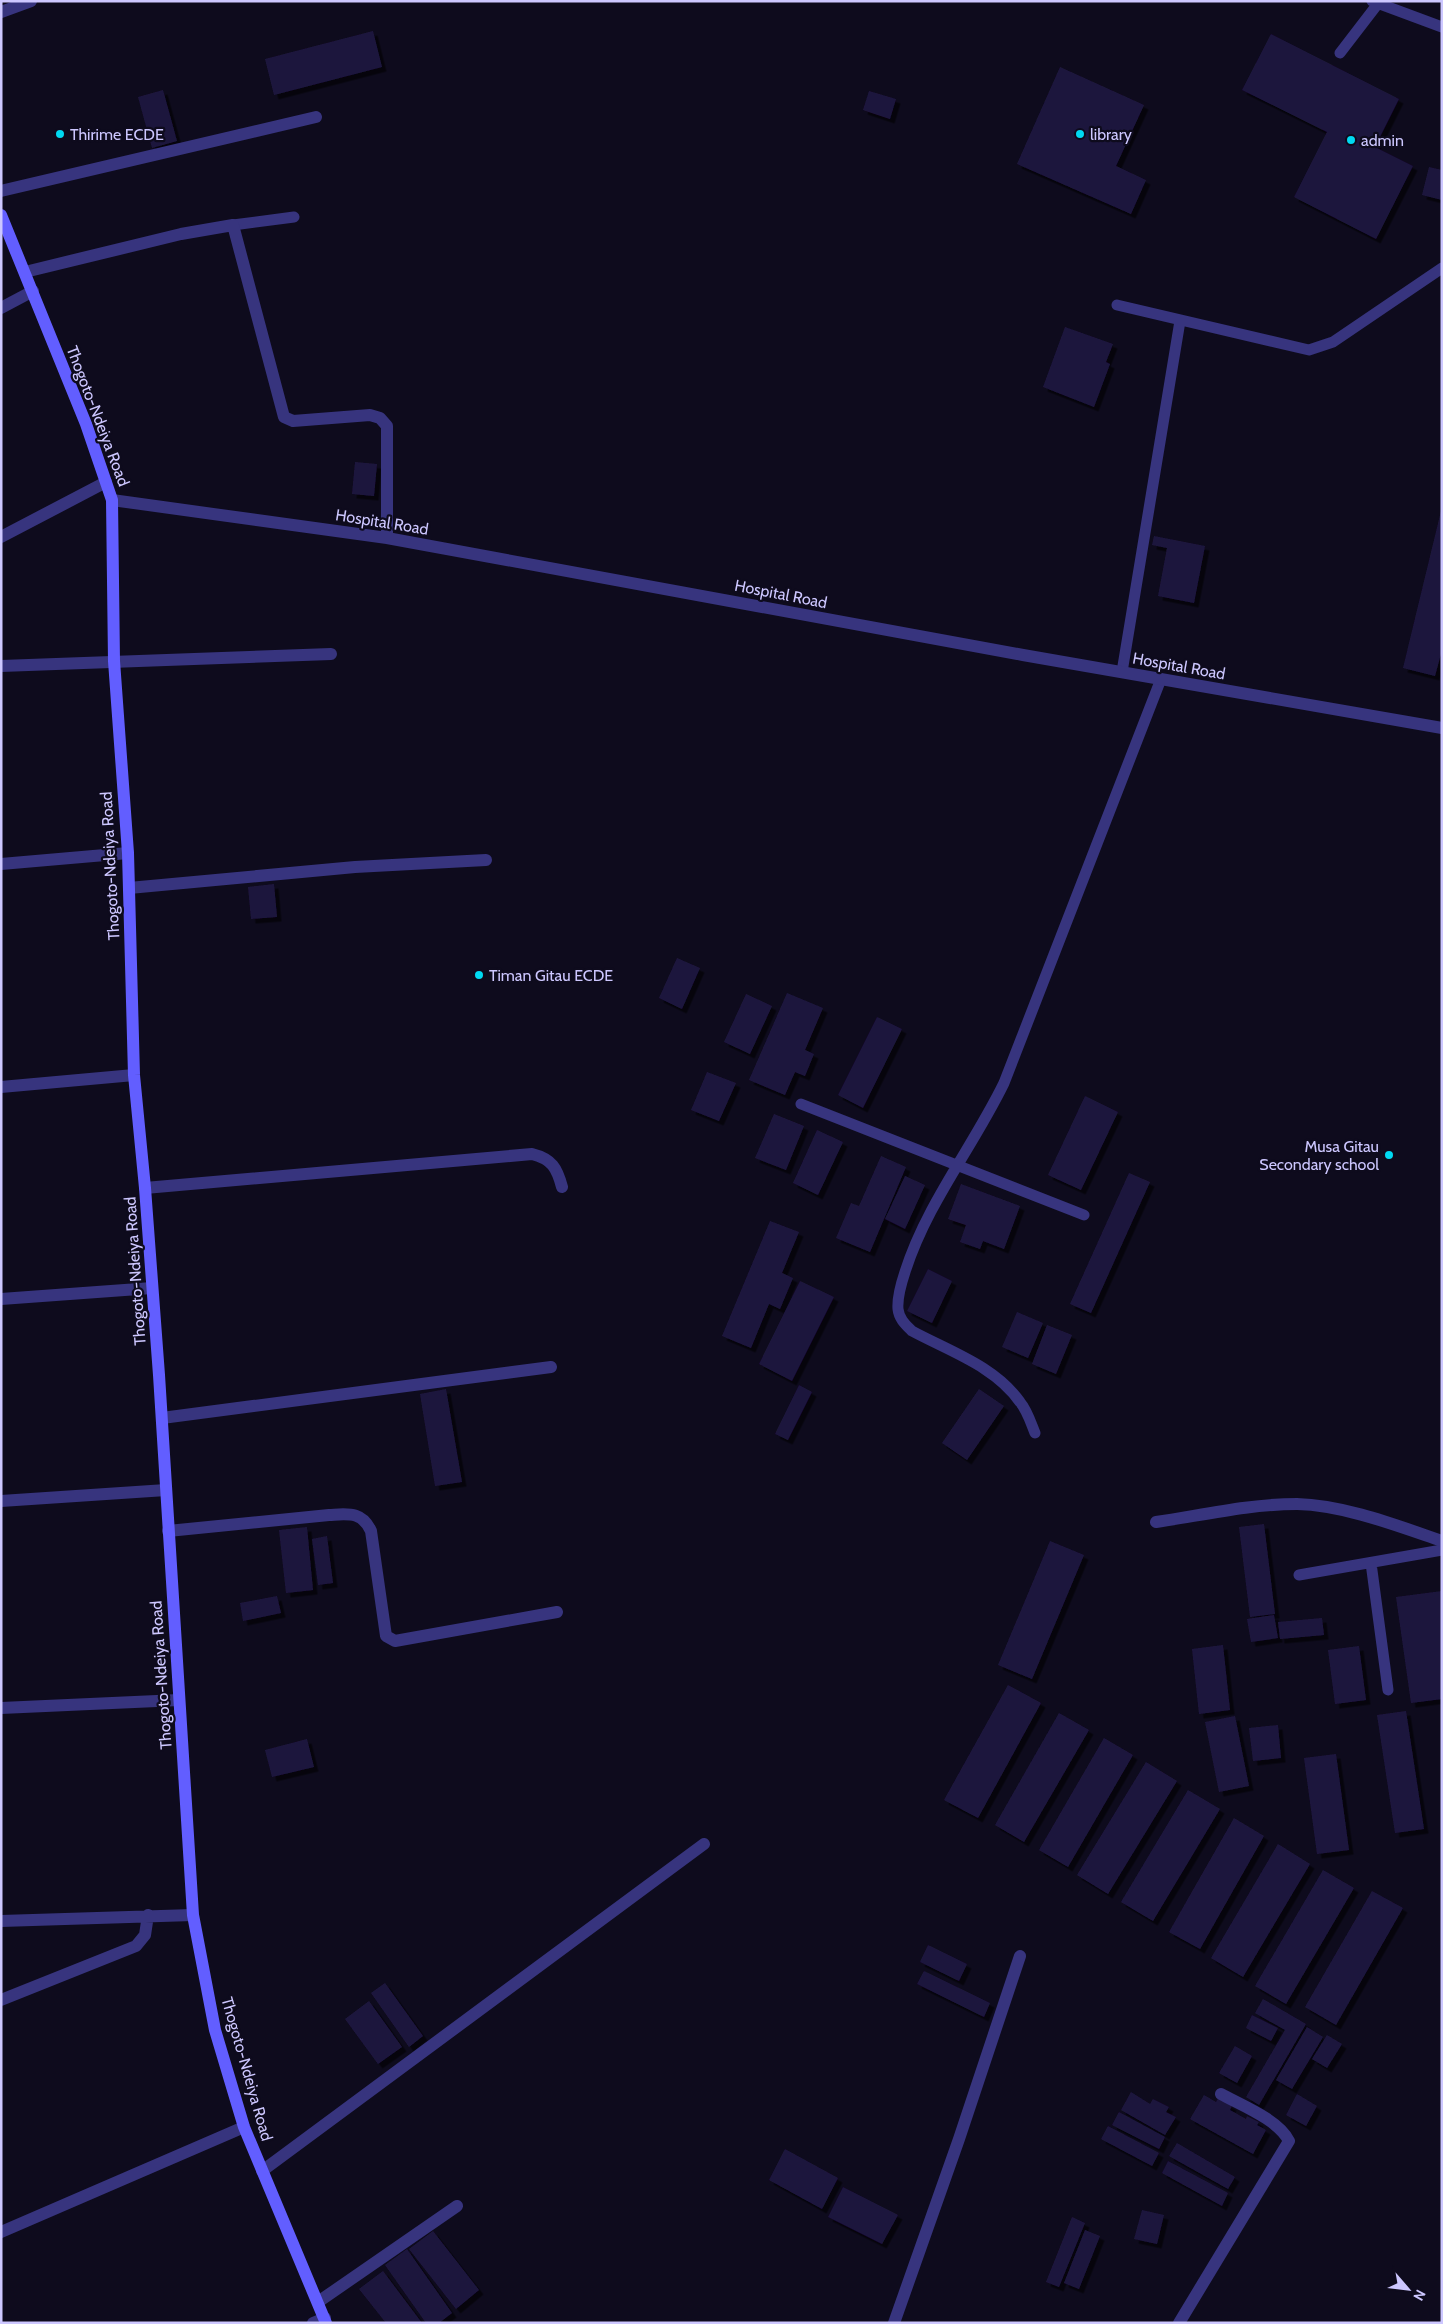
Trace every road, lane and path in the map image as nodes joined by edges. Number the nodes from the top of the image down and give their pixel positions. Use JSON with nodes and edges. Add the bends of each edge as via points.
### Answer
{"nodes":[{"id":1,"x":31,"y":1,"type":"edge"},
{"id":2,"x":1376,"y":2,"type":"edge"},
{"id":3,"x":1,"y":12,"type":"edge"},
{"id":4,"x":1442,"y":27,"type":"edge"},
{"id":5,"x":1340,"y":53,"type":"dead end"},
{"id":6,"x":316,"y":117,"type":"dead end"},
{"id":7,"x":1,"y":191,"type":"edge"},
{"id":8,"x":1,"y":214,"type":"edge"},
{"id":9,"x":294,"y":217,"type":"dead end"},
{"id":10,"x":233,"y":225,"type":"junction"},
{"id":11,"x":1442,"y":268,"type":"edge"},
{"id":12,"x":25,"y":272,"type":"junction"},
{"id":13,"x":33,"y":291,"type":"junction"},
{"id":14,"x":1117,"y":305,"type":"dead end"},
{"id":15,"x":1,"y":308,"type":"edge"},
{"id":16,"x":1180,"y":321,"type":"junction"},
{"id":17,"x":106,"y":482,"type":"junction"},
{"id":18,"x":112,"y":500,"type":"junction"},
{"id":19,"x":1,"y":537,"type":"edge"},
{"id":20,"x":387,"y":538,"type":"junction"},
{"id":21,"x":331,"y":654,"type":"dead end"},
{"id":22,"x":114,"y":661,"type":"junction"},
{"id":23,"x":1,"y":666,"type":"edge"},
{"id":24,"x":1122,"y":672,"type":"junction"},
{"id":25,"x":1161,"y":679,"type":"junction"},
{"id":26,"x":1442,"y":728,"type":"edge"},
{"id":27,"x":128,"y":853,"type":"junction"},
{"id":28,"x":486,"y":860,"type":"dead end"},
{"id":29,"x":1,"y":864,"type":"edge"},
{"id":30,"x":129,"y":888,"type":"junction"},
{"id":31,"x":134,"y":1075,"type":"junction"},
{"id":32,"x":1,"y":1087,"type":"edge"},
{"id":33,"x":801,"y":1104,"type":"dead end"},
{"id":34,"x":956,"y":1165,"type":"junction"},
{"id":35,"x":562,"y":1187,"type":"dead end"},
{"id":36,"x":145,"y":1188,"type":"junction"},
{"id":37,"x":1084,"y":1215,"type":"dead end"},
{"id":38,"x":152,"y":1288,"type":"junction"},
{"id":39,"x":1,"y":1298,"type":"edge"},
{"id":40,"x":551,"y":1366,"type":"dead end"},
{"id":41,"x":162,"y":1418,"type":"junction"},
{"id":42,"x":1035,"y":1433,"type":"dead end"},
{"id":43,"x":166,"y":1490,"type":"junction"},
{"id":44,"x":1,"y":1501,"type":"edge"},
{"id":45,"x":1156,"y":1522,"type":"dead end"},
{"id":46,"x":168,"y":1531,"type":"junction"},
{"id":47,"x":1442,"y":1541,"type":"edge"},
{"id":48,"x":1442,"y":1550,"type":"edge"},
{"id":49,"x":1370,"y":1563,"type":"junction"},
{"id":50,"x":1299,"y":1575,"type":"dead end"},
{"id":51,"x":557,"y":1612,"type":"dead end"},
{"id":52,"x":1388,"y":1690,"type":"dead end"},
{"id":53,"x":179,"y":1700,"type":"junction"},
{"id":54,"x":1,"y":1708,"type":"edge"},
{"id":55,"x":704,"y":1844,"type":"dead end"},
{"id":56,"x":148,"y":1915,"type":"junction"},
{"id":57,"x":193,"y":1915,"type":"junction"},
{"id":58,"x":1,"y":1921,"type":"edge"},
{"id":59,"x":1020,"y":1956,"type":"dead end"},
{"id":60,"x":1,"y":2000,"type":"edge"},
{"id":61,"x":1222,"y":2094,"type":"dead end"},
{"id":62,"x":244,"y":2127,"type":"junction"},
{"id":63,"x":262,"y":2171,"type":"junction"},
{"id":64,"x":457,"y":2206,"type":"dead end"},
{"id":65,"x":1,"y":2232,"type":"edge"},
{"id":66,"x":318,"y":2302,"type":"junction"},
{"id":67,"x":321,"y":2321,"type":"edge"},
{"id":68,"x":894,"y":2323,"type":"edge"},
{"id":69,"x":1179,"y":2323,"type":"edge"}],
"edges":[{"from":1,"to":3,"type":"street"},
{"from":2,"to":4,"type":"lane"},
{"from":2,"to":5,"type":"lane"},
{"from":6,"to":7,"type":"street"},
{"from":8,"to":12,"type":"main road","name":"Thogoto-Ndeiya Road"},
{"from":9,"to":10,"type":"lane"},
{"from":10,"to":12,"type":"street","via":[[180,234]]},
{"from":10,"to":20,"type":"street","via":[[284,416],[293,421],[370,415],[380,418],[387,426]]},
{"from":11,"to":16,"type":"lane","via":[[1333,342],[1310,350]]},
{"from":12,"to":13,"type":"main road","name":"Thogoto-Ndeiya Road"},
{"from":13,"to":15,"type":"street"},
{"from":13,"to":17,"type":"main road","name":"Thogoto-Ndeiya Road"},
{"from":14,"to":16,"type":"lane"},
{"from":16,"to":24,"type":"lane"},
{"from":17,"to":18,"type":"main road","name":"Thogoto-Ndeiya Road"},
{"from":17,"to":19,"type":"street"},
{"from":18,"to":20,"type":"street","name":"Hospital Road"},
{"from":18,"to":22,"type":"main road","name":"Thogoto-Ndeiya Road"},
{"from":20,"to":24,"type":"street","name":"Hospital Road"},
{"from":21,"to":22,"type":"street"},
{"from":22,"to":23,"type":"street"},
{"from":22,"to":27,"type":"main road","name":"Thogoto-Ndeiya Road"},
{"from":24,"to":25,"type":"street","name":"Hospital Road"},
{"from":25,"to":26,"type":"street","name":"Hospital Road"},
{"from":25,"to":34,"type":"lane","via":[[1004,1082],[989,1113]]},
{"from":27,"to":29,"type":"street"},
{"from":27,"to":30,"type":"main road","name":"Thogoto-Ndeiya Road"},
{"from":28,"to":30,"type":"street","via":[[355,867]]},
{"from":30,"to":31,"type":"main road","name":"Thogoto-Ndeiya Road"},
{"from":31,"to":32,"type":"street"},
{"from":31,"to":36,"type":"main road","name":"Thogoto-Ndeiya Road"},
{"from":33,"to":34,"type":"lane"},
{"from":34,"to":37,"type":"lane"},
{"from":34,"to":42,"type":"lane","via":[[913,1247],[900,1290],[898,1310],[903,1323],[912,1331],[984,1369],[1009,1387],[1022,1403]]},
{"from":35,"to":36,"type":"street","via":[[557,1168],[550,1161],[532,1154]]},
{"from":36,"to":38,"type":"main road","name":"Thogoto-Ndeiya Road"},
{"from":38,"to":39,"type":"street"},
{"from":38,"to":41,"type":"main road","name":"Thogoto-Ndeiya Road"},
{"from":40,"to":41,"type":"street"},
{"from":41,"to":43,"type":"main road","name":"Thogoto-Ndeiya Road"},
{"from":43,"to":44,"type":"street"},
{"from":43,"to":46,"type":"main road","name":"Thogoto-Ndeiya Road"},
{"from":45,"to":47,"type":"street","via":[[1254,1507],[1298,1504],[1372,1518]]},
{"from":46,"to":51,"type":"street","via":[[329,1515],[361,1516],[371,1531],[389,1640]]},
{"from":46,"to":53,"type":"main road","name":"Thogoto-Ndeiya Road"},
{"from":48,"to":49,"type":"lane"},
{"from":49,"to":50,"type":"lane"},
{"from":49,"to":52,"type":"lane"},
{"from":53,"to":54,"type":"street"},
{"from":53,"to":57,"type":"main road","name":"Thogoto-Ndeiya Road"},
{"from":55,"to":63,"type":"street"},
{"from":56,"to":57,"type":"street"},
{"from":56,"to":58,"type":"street"},
{"from":56,"to":60,"type":"street","via":[[144,1935],[136,1946]]},
{"from":57,"to":62,"type":"main road","name":"Thogoto-Ndeiya Road","via":[[215,2030]]},
{"from":59,"to":68,"type":"street"},
{"from":61,"to":69,"type":"street","via":[[1274,2124],[1289,2141]]},
{"from":62,"to":63,"type":"main road","name":"Thogoto-Ndeiya Road"},
{"from":62,"to":65,"type":"street"},
{"from":63,"to":66,"type":"main road","name":"Thogoto-Ndeiya Road"},
{"from":64,"to":66,"type":"street"},
{"from":66,"to":67,"type":"main road","name":"Thogoto-Ndeiya Road"}]}
